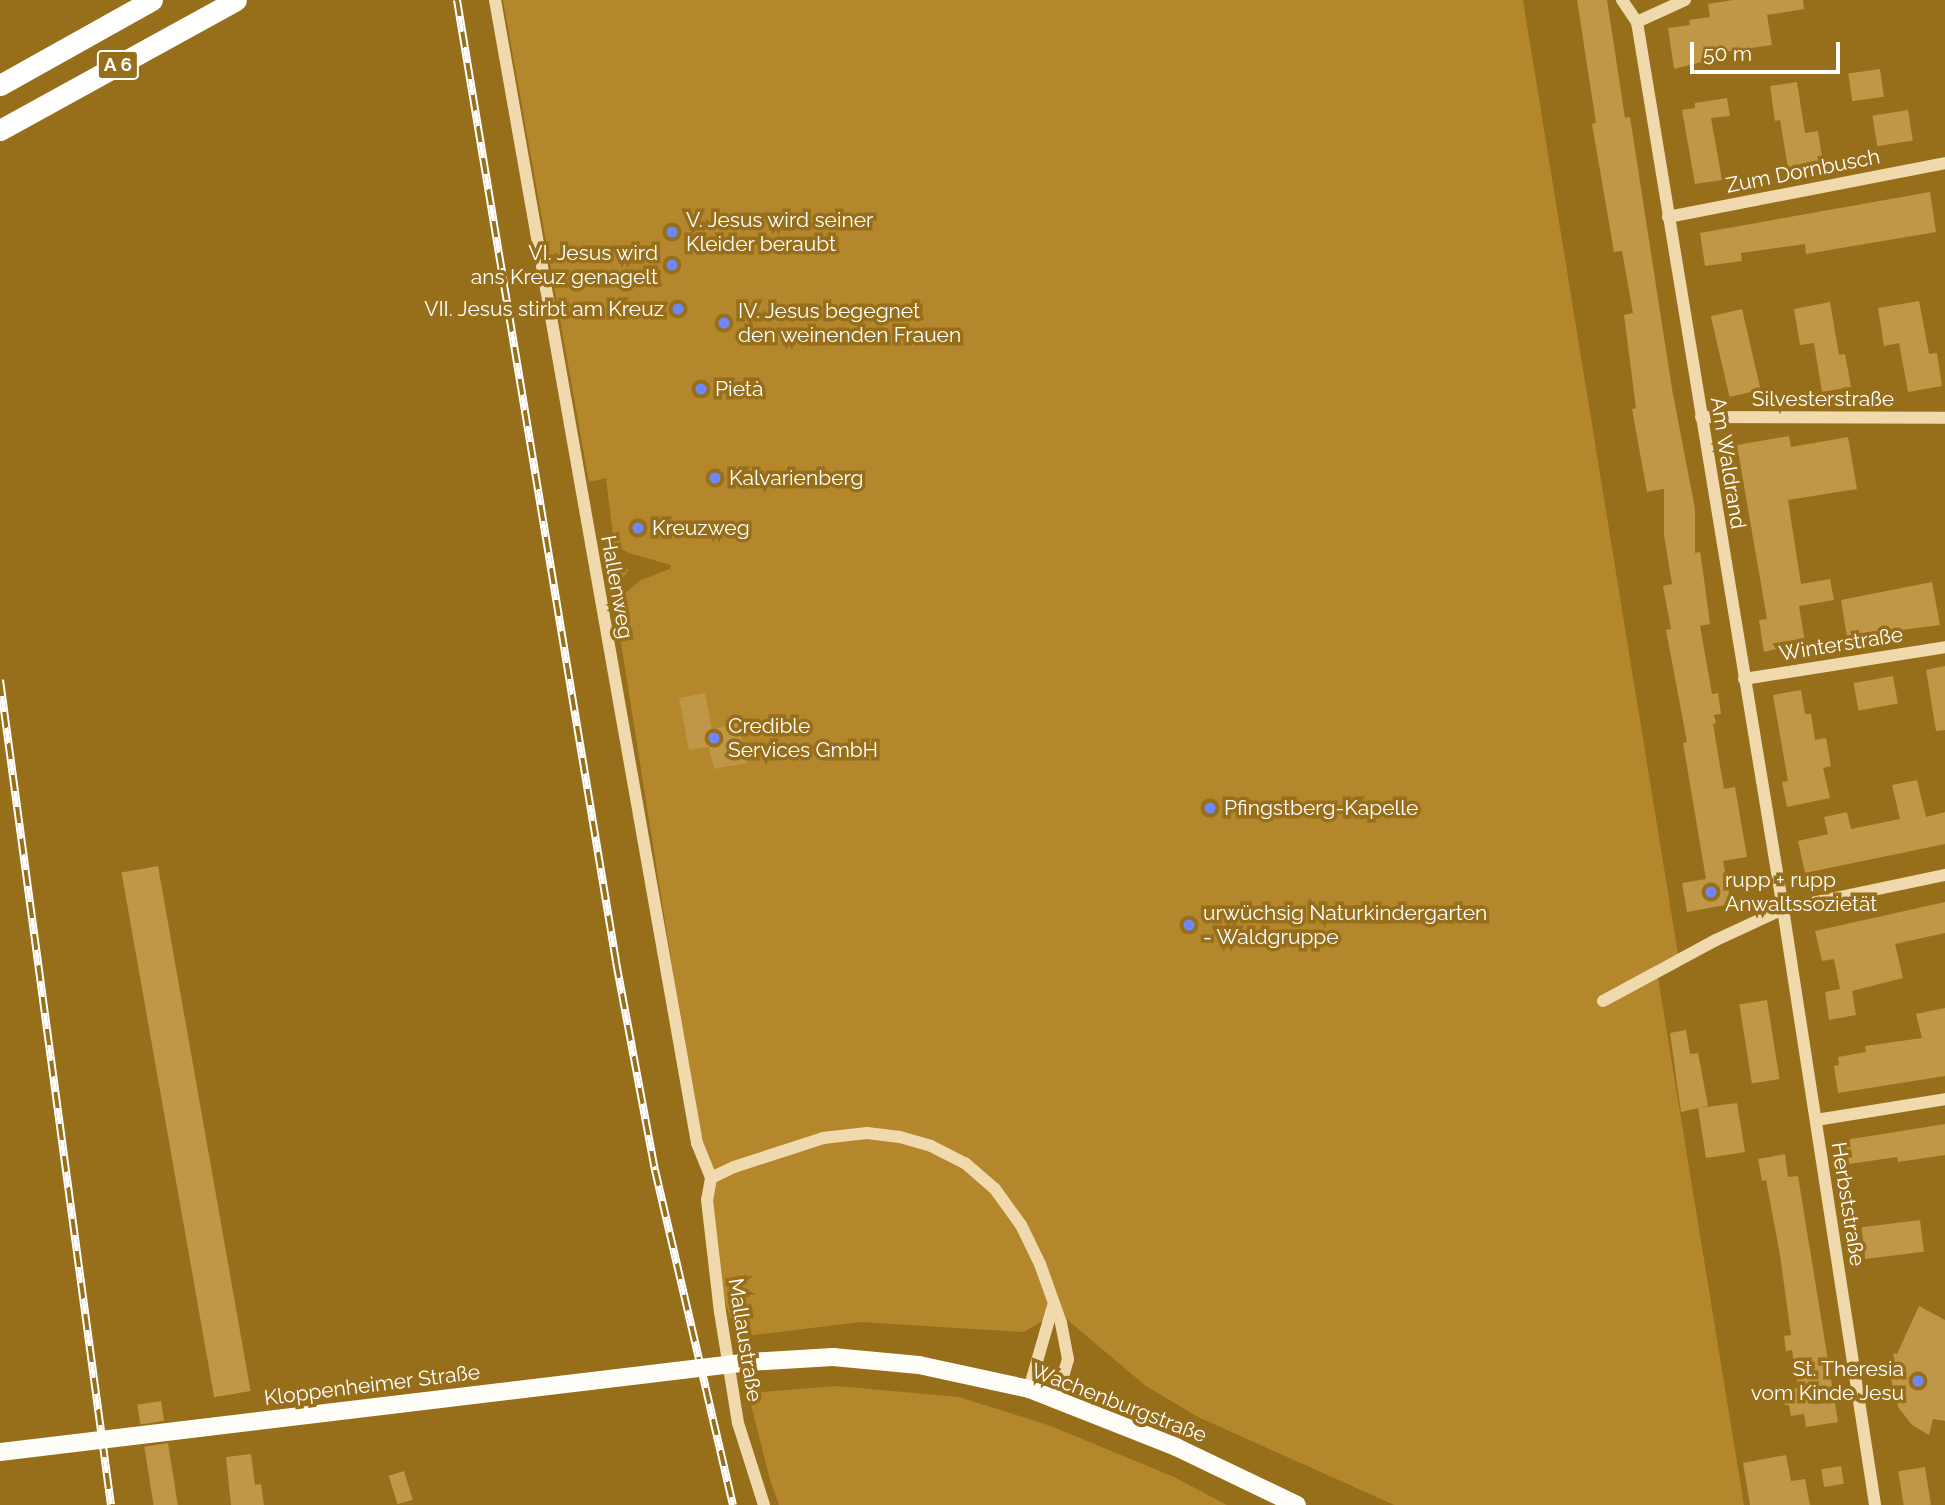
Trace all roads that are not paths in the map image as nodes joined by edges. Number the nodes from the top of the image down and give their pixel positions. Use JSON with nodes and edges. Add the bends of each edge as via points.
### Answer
{"nodes":[{"id":1,"x":152,"y":0,"type":"edge"},
{"id":2,"x":236,"y":0,"type":"edge"},
{"id":3,"x":495,"y":0,"type":"edge"},
{"id":4,"x":1622,"y":0,"type":"edge"},
{"id":5,"x":1685,"y":0,"type":"edge"},
{"id":6,"x":1637,"y":22,"type":"junction"},
{"id":7,"x":0,"y":85,"type":"edge"},
{"id":8,"x":0,"y":130,"type":"edge"},
{"id":9,"x":1945,"y":163,"type":"edge"},
{"id":10,"x":1668,"y":217,"type":"junction"},
{"id":11,"x":1702,"y":417,"type":"junction"},
{"id":12,"x":1945,"y":418,"type":"edge"},
{"id":13,"x":1945,"y":647,"type":"edge"},
{"id":14,"x":1744,"y":679,"type":"junction"},
{"id":15,"x":1945,"y":875,"type":"edge"},
{"id":16,"x":1783,"y":909,"type":"junction"},
{"id":17,"x":1603,"y":1001,"type":"dead end"},
{"id":18,"x":1945,"y":1099,"type":"edge"},
{"id":19,"x":1816,"y":1120,"type":"junction"},
{"id":20,"x":711,"y":1178,"type":"junction"},
{"id":21,"x":1053,"y":1306,"type":"junction"},
{"id":22,"x":749,"y":1362,"type":"joint"},
{"id":23,"x":1029,"y":1389,"type":"junction"},
{"id":24,"x":1057,"y":1398,"type":"junction"},
{"id":25,"x":0,"y":1452,"type":"edge"},
{"id":26,"x":764,"y":1505,"type":"edge"},
{"id":27,"x":1297,"y":1505,"type":"edge"},
{"id":28,"x":1875,"y":1505,"type":"edge"}],
"edges":[{"from":1,"to":7,"type":"highway","number":"A 6"},
{"from":2,"to":8,"type":"highway","number":"A 6"},
{"from":3,"to":20,"type":"street","name":"Hallenweg","via":[[697,1143]]},
{"from":4,"to":6,"type":"street","name":"Am Waldrand"},
{"from":5,"to":6,"type":"street"},
{"from":6,"to":10,"type":"street","name":"Am Waldrand"},
{"from":9,"to":10,"type":"street","name":"Zum Dornbusch"},
{"from":10,"to":11,"type":"street","name":"Am Waldrand"},
{"from":11,"to":12,"type":"street","name":"Silvesterstraße"},
{"from":11,"to":14,"type":"street","name":"Am Waldrand"},
{"from":13,"to":14,"type":"street","name":"Winterstraße"},
{"from":14,"to":16,"type":"street","name":"Am Waldrand"},
{"from":15,"to":16,"type":"street"},
{"from":16,"to":17,"type":"street"},
{"from":16,"to":19,"type":"street","name":"Herbststraße"},
{"from":18,"to":19,"type":"street"},
{"from":19,"to":28,"type":"street","name":"Herbststraße"},
{"from":20,"to":21,"type":"street","via":[[823,1138],[867,1133],[931,1146],[965,1164],[995,1189],[1021,1225]]},
{"from":20,"to":26,"type":"street","name":"Mallaustraße","via":[[707,1200],[720,1312],[738,1423]]},
{"from":21,"to":23,"type":"street"},
{"from":21,"to":24,"type":"street","via":[[1068,1359]]},
{"from":22,"to":23,"type":"main road","name":"Wachenburgstraße","via":[[833,1357],[906,1364]]},
{"from":22,"to":25,"type":"main road","name":"Kloppenheimer Straße","bridge":true},
{"from":23,"to":24,"type":"main road","name":"Wachenburgstraße"},
{"from":24,"to":27,"type":"main road","name":"Wachenburgstraße","via":[[1176,1447]]}]}
